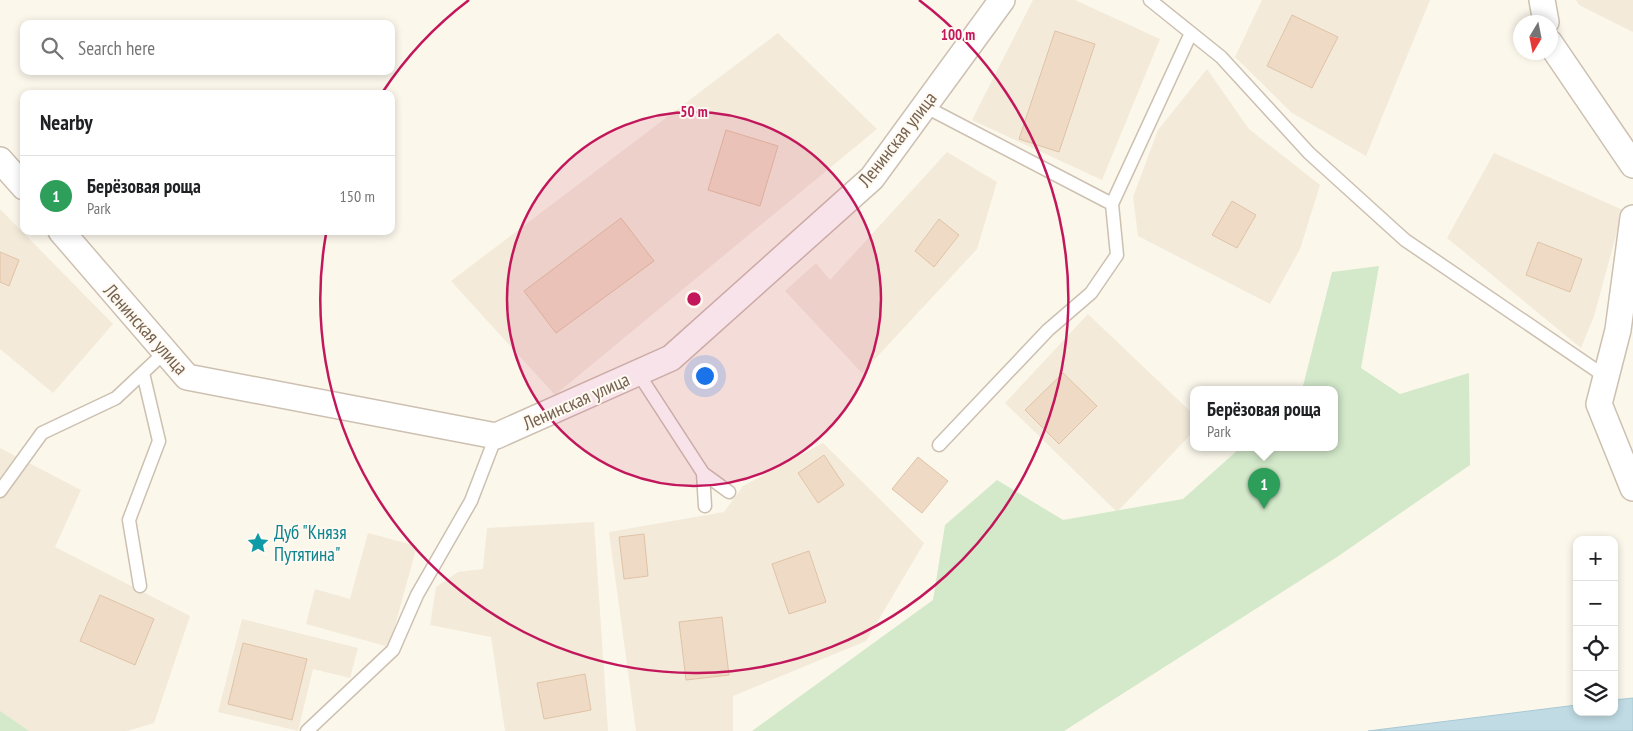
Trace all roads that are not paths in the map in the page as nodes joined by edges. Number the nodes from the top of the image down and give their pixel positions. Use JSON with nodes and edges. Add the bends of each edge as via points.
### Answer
{"nodes":[{"id":1,"x":1002,"y":0,"type":"edge"},
{"id":2,"x":1150,"y":0,"type":"edge"},
{"id":3,"x":1542,"y":0,"type":"edge"},
{"id":4,"x":1545,"y":15,"type":"edge"},
{"id":5,"x":1191,"y":33,"type":"junction"},
{"id":6,"x":1558,"y":55,"type":"edge"},
{"id":7,"x":924,"y":106,"type":"junction"},
{"id":8,"x":0,"y":160,"type":"edge"},
{"id":9,"x":1633,"y":165,"type":"edge"},
{"id":10,"x":20,"y":183,"type":"edge"},
{"id":11,"x":1112,"y":204,"type":"junction"},
{"id":12,"x":1633,"y":218,"type":"edge"},
{"id":13,"x":64,"y":235,"type":"edge"},
{"id":14,"x":165,"y":352,"type":"junction"},
{"id":15,"x":144,"y":373,"type":"junction"},
{"id":16,"x":638,"y":373,"type":"junction"},
{"id":17,"x":1606,"y":376,"type":"junction"},
{"id":18,"x":496,"y":436,"type":"junction"},
{"id":19,"x":939,"y":444,"type":"dead end"},
{"id":20,"x":703,"y":473,"type":"junction"},
{"id":21,"x":1633,"y":488,"type":"edge"},
{"id":22,"x":0,"y":491,"type":"edge"},
{"id":23,"x":729,"y":492,"type":"dead end"},
{"id":24,"x":705,"y":506,"type":"dead end"},
{"id":25,"x":140,"y":586,"type":"dead end"},
{"id":26,"x":307,"y":731,"type":"edge"}],
"edges":[{"from":1,"to":7,"type":"street","name":"Ленинская улица"},
{"from":2,"to":5,"type":"lane"},
{"from":3,"to":4,"type":"street"},
{"from":5,"to":11,"type":"lane"},
{"from":5,"to":17,"type":"lane","via":[[1221,57],[1309,153],[1405,240]]},
{"from":6,"to":9,"type":"street"},
{"from":7,"to":11,"type":"lane"},
{"from":7,"to":16,"type":"street","name":"Ленинская улица","via":[[872,178],[671,358]]},
{"from":8,"to":10,"type":"street"},
{"from":11,"to":19,"type":"lane","via":[[1117,255],[1091,293],[1048,330]]},
{"from":12,"to":17,"type":"street","via":[[1618,330]]},
{"from":13,"to":14,"type":"street","name":"Ленинская улица"},
{"from":14,"to":15,"type":"lane"},
{"from":14,"to":18,"type":"street","name":"Ленинская улица","via":[[186,377]]},
{"from":15,"to":22,"type":"lane","via":[[116,398],[42,434]]},
{"from":15,"to":25,"type":"lane","via":[[159,441],[130,520]]},
{"from":16,"to":18,"type":"street","name":"Ленинская улица"},
{"from":16,"to":20,"type":"lane"},
{"from":17,"to":21,"type":"street","via":[[1599,404]]},
{"from":18,"to":26,"type":"lane","via":[[471,501],[417,595],[393,650]]},
{"from":20,"to":23,"type":"lane"},
{"from":20,"to":24,"type":"lane"}]}
